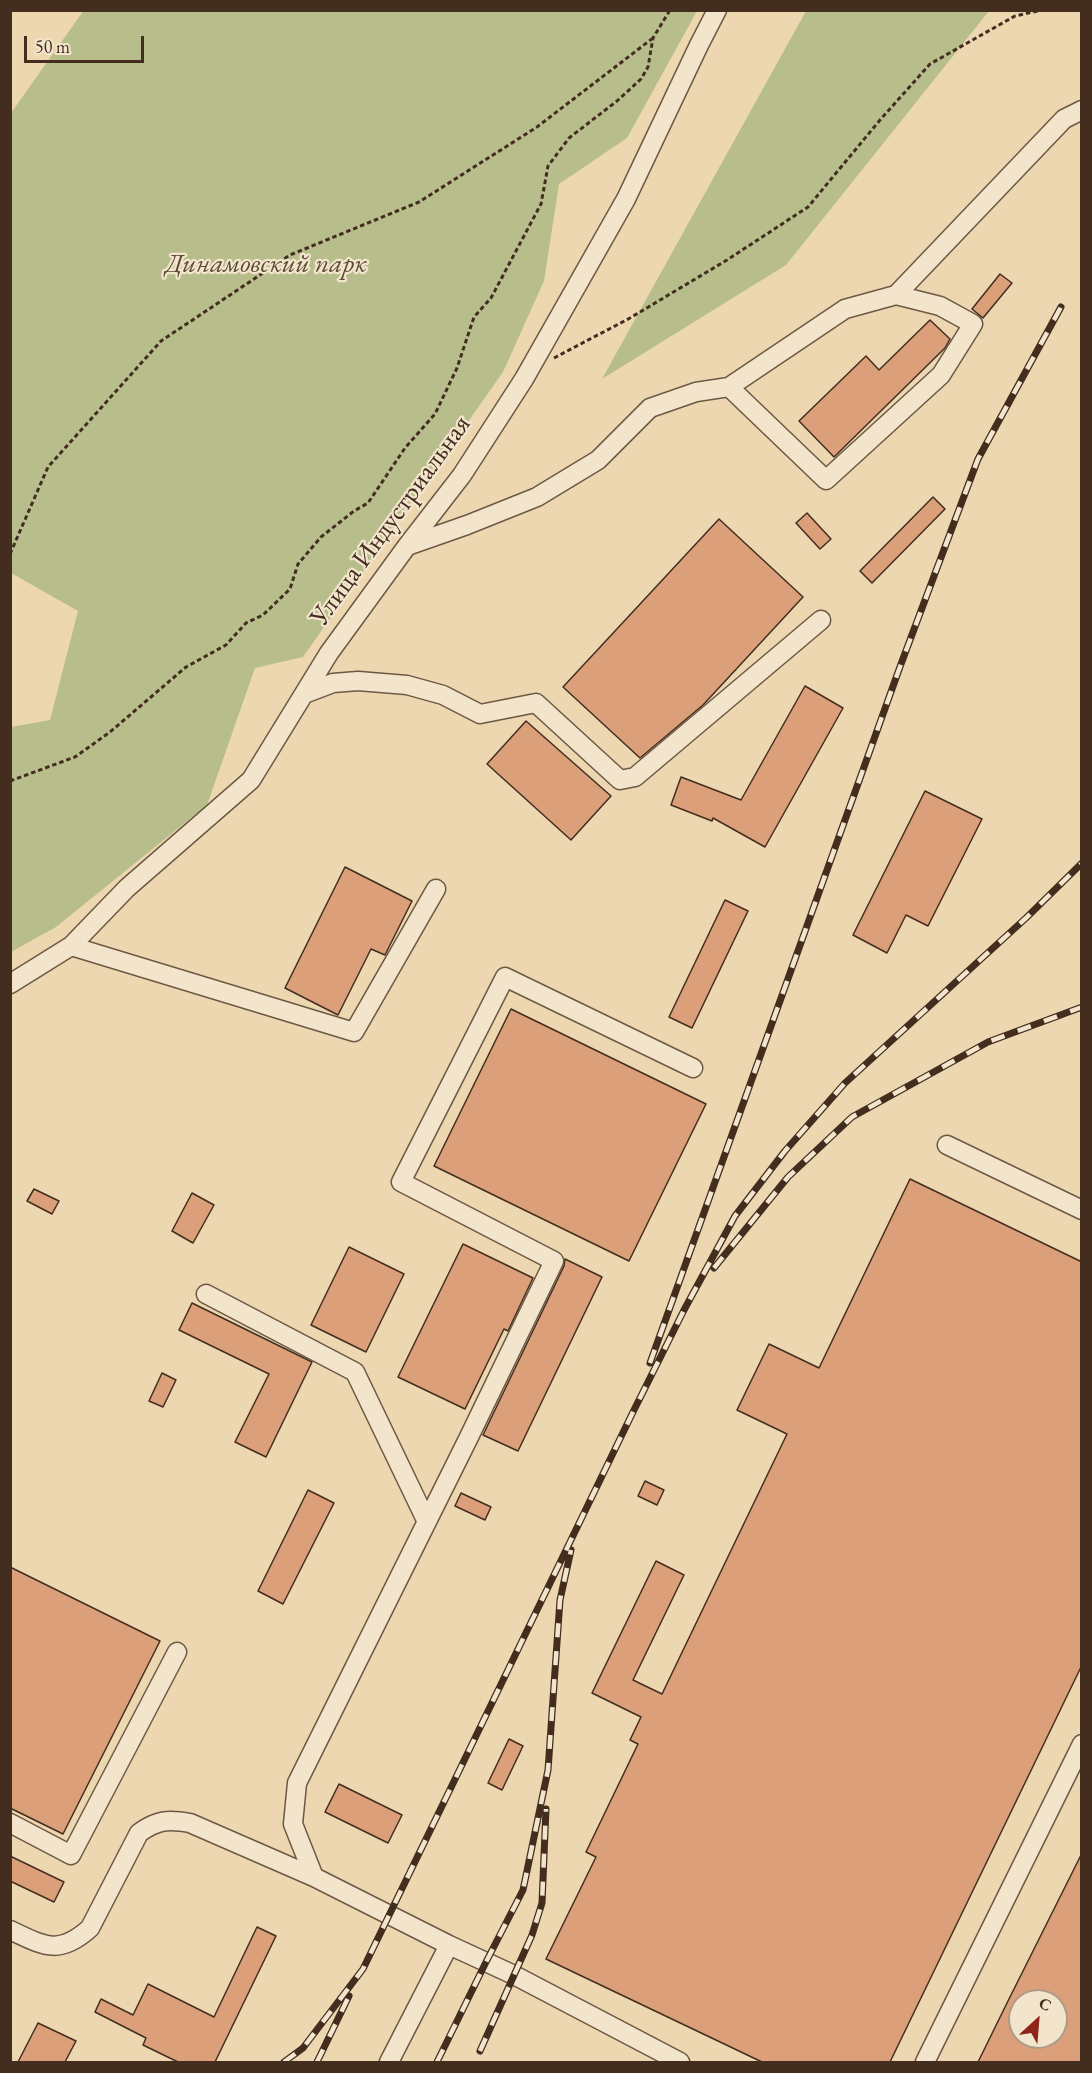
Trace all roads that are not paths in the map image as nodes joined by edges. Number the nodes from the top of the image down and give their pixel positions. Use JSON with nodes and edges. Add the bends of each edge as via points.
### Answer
{"nodes":[{"id":1,"x":717,"y":10,"type":"edge"},
{"id":2,"x":1082,"y":110,"type":"edge"},
{"id":3,"x":896,"y":296,"type":"junction"},
{"id":4,"x":729,"y":387,"type":"junction"},
{"id":5,"x":407,"y":546,"type":"junction"},
{"id":6,"x":821,"y":620,"type":"dead end"},
{"id":7,"x":304,"y":694,"type":"junction"},
{"id":8,"x":436,"y":889,"type":"dead end"},
{"id":9,"x":71,"y":946,"type":"junction"},
{"id":10,"x":10,"y":984,"type":"edge"},
{"id":11,"x":693,"y":1068,"type":"dead end"},
{"id":12,"x":947,"y":1145,"type":"dead end"},
{"id":13,"x":1082,"y":1210,"type":"edge"},
{"id":14,"x":206,"y":1294,"type":"dead end"},
{"id":15,"x":427,"y":1522,"type":"junction"},
{"id":16,"x":177,"y":1652,"type":"dead end"},
{"id":17,"x":1082,"y":1744,"type":"edge"},
{"id":18,"x":10,"y":1823,"type":"edge"},
{"id":19,"x":314,"y":1877,"type":"junction"},
{"id":20,"x":10,"y":1930,"type":"edge"},
{"id":21,"x":449,"y":1945,"type":"junction"},
{"id":22,"x":389,"y":2062,"type":"edge"},
{"id":23,"x":680,"y":2062,"type":"edge"},
{"id":24,"x":925,"y":2062,"type":"edge"}],
"edges":[{"from":1,"to":5,"type":"lane","name":"Улица Индустриальная","via":[[626,198],[538,355],[462,475]]},
{"from":2,"to":3,"type":"lane","via":[[1064,119]]},
{"from":3,"to":4,"type":"lane","via":[[845,309]]},
{"from":3,"to":4,"type":"lane","via":[[940,306],[973,324],[941,375],[826,480]]},
{"from":4,"to":5,"type":"lane","via":[[696,392],[650,408],[598,460],[537,497]]},
{"from":5,"to":7,"type":"lane","name":"Улица Индустриальная"},
{"from":6,"to":7,"type":"lane","via":[[635,777],[620,780],[536,703],[480,714],[443,695],[407,685],[358,681],[333,683]]},
{"from":7,"to":9,"type":"lane","name":"Улица Индустриальная","via":[[251,780],[127,888]]},
{"from":8,"to":9,"type":"lane","via":[[354,1032]]},
{"from":9,"to":10,"type":"lane","name":"Улица Индустриальная"},
{"from":11,"to":15,"type":"lane","via":[[505,977],[401,1182],[554,1261]]},
{"from":12,"to":13,"type":"lane"},
{"from":14,"to":15,"type":"lane","via":[[355,1372]]},
{"from":15,"to":19,"type":"lane","via":[[297,1783],[293,1824]]},
{"from":16,"to":18,"type":"lane","via":[[70,1855]]},
{"from":17,"to":24,"type":"lane"},
{"from":19,"to":20,"type":"lane","via":[[190,1823],[153,1823],[139,1833],[90,1928],[80,1937],[63,1945],[44,1946]]},
{"from":19,"to":21,"type":"lane"},
{"from":21,"to":22,"type":"lane"},
{"from":21,"to":23,"type":"lane"}]}
